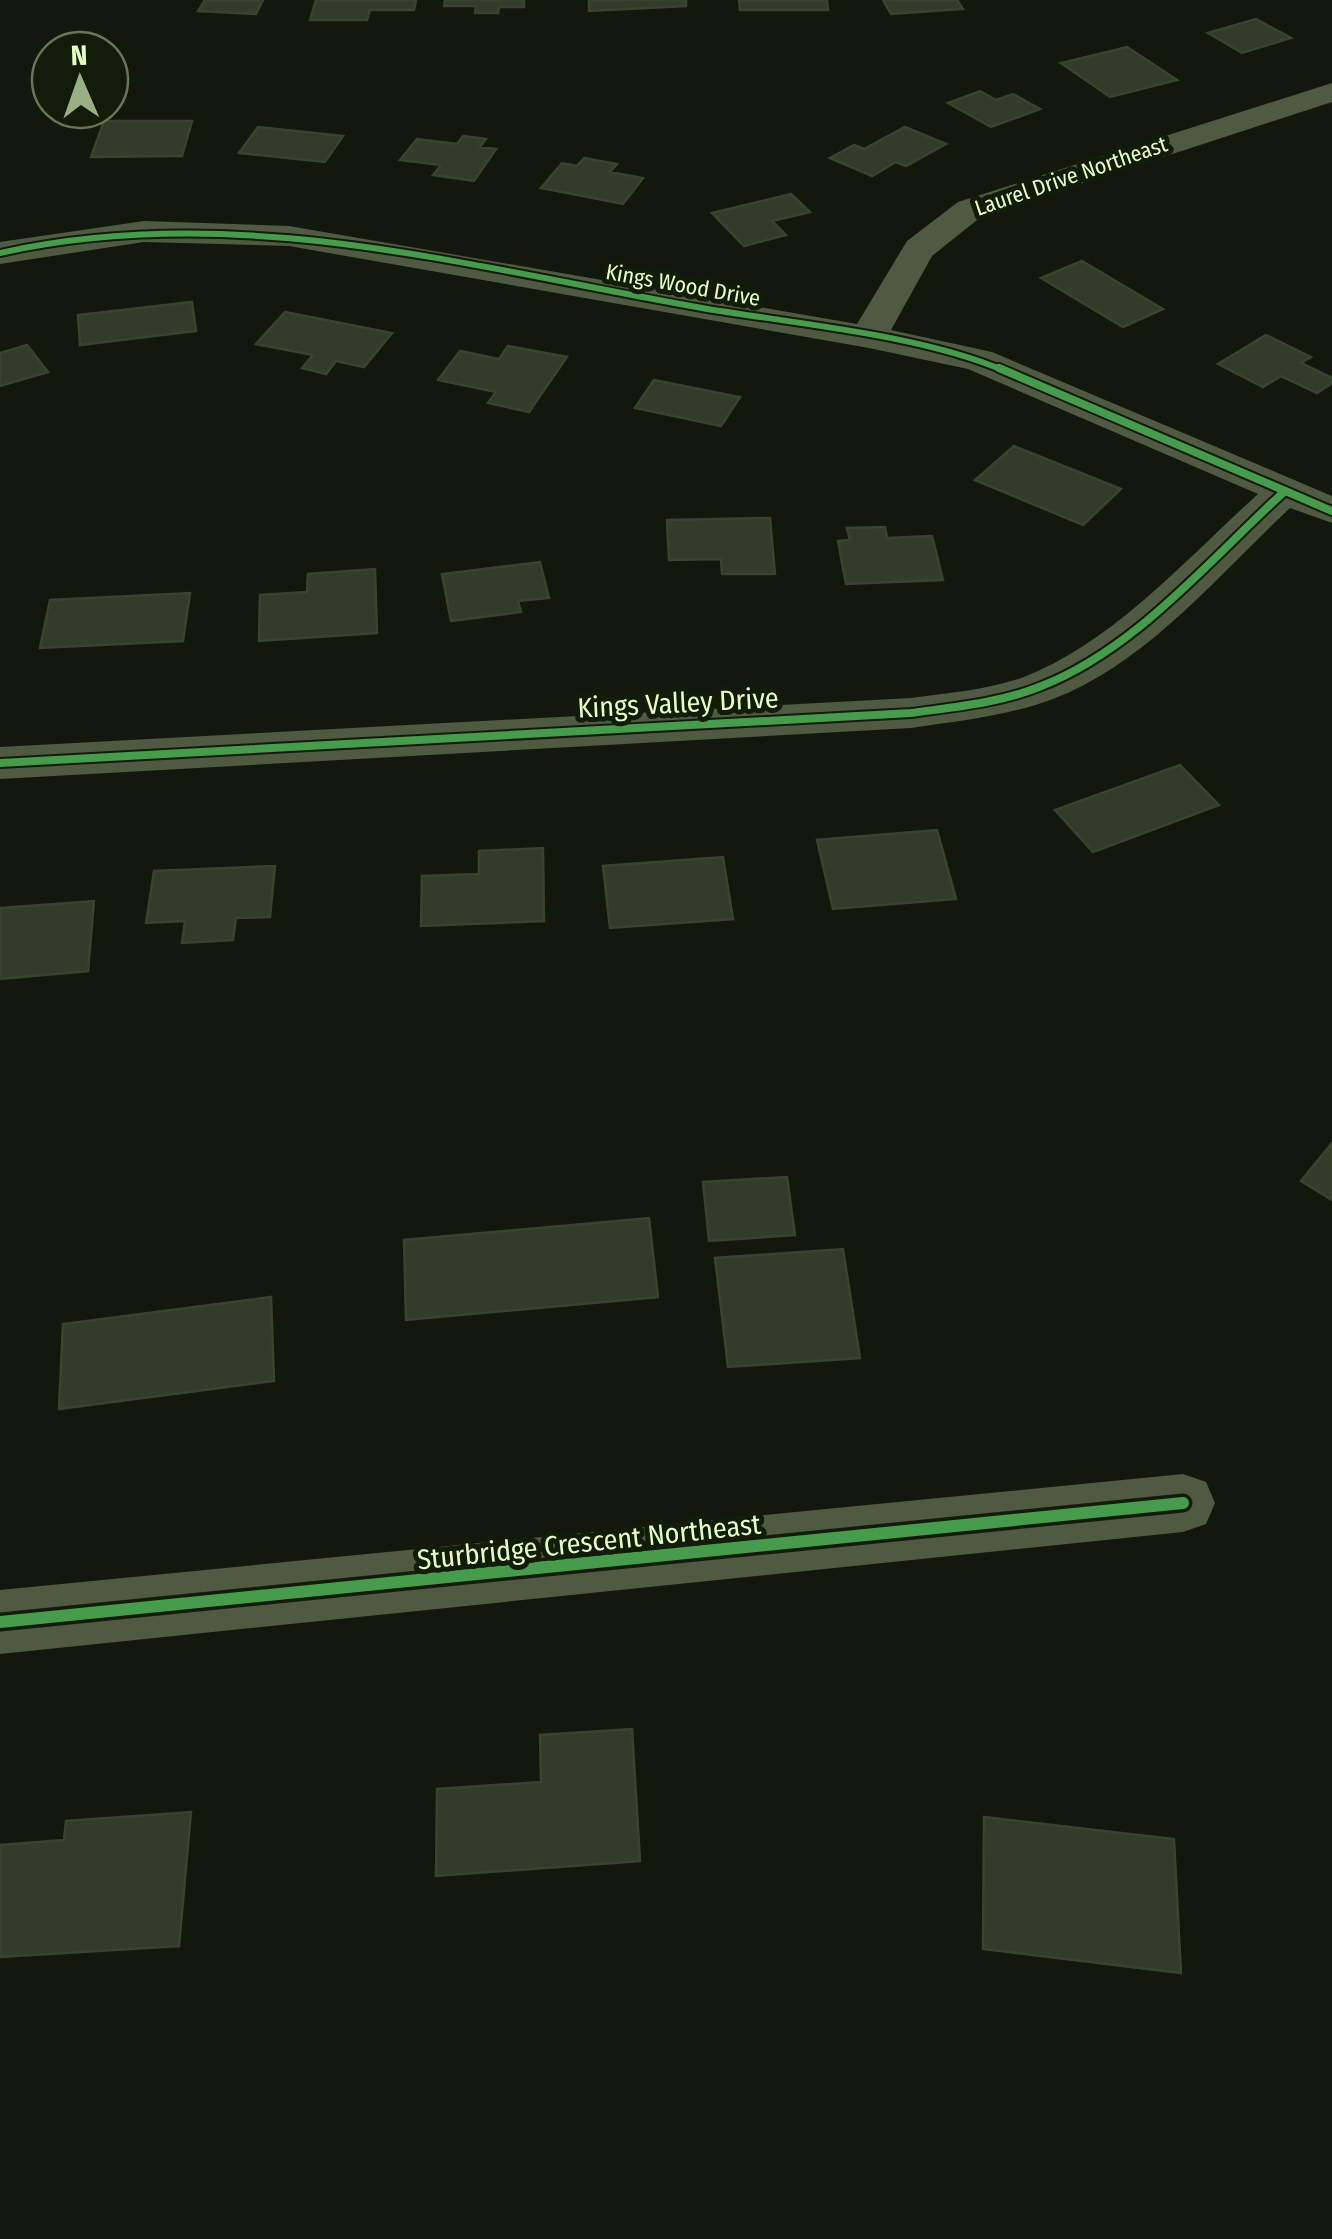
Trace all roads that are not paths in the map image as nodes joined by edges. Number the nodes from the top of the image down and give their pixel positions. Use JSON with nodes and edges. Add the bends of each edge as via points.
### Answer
{"nodes":[{"id":1,"x":1332,"y":92,"type":"edge"},
{"id":2,"x":0,"y":253,"type":"edge"},
{"id":3,"x":870,"y":337,"type":"junction"},
{"id":4,"x":1285,"y":491,"type":"junction"},
{"id":5,"x":1332,"y":512,"type":"edge"},
{"id":6,"x":0,"y":762,"type":"edge"},
{"id":7,"x":1183,"y":1503,"type":"dead end"},
{"id":8,"x":0,"y":1622,"type":"edge"}],
"edges":[{"from":1,"to":3,"type":"street","name":"Laurel Drive Northeast","via":[[970,209],[934,230],[912,254]]},
{"from":2,"to":3,"type":"street","name":"Kings Wood Drive","via":[[105,233],[228,229]]},
{"from":3,"to":4,"type":"street","name":"Kings Wood Drive","via":[[1014,373]]},
{"from":4,"to":5,"type":"street","name":"Kings Wood Drive"},
{"from":4,"to":6,"type":"street","name":"Kings Valley Drive","via":[[1099,656],[1052,682],[986,702],[911,713]]},
{"from":7,"to":8,"type":"street","name":"Sturbridge Crescent Northeast"}]}
